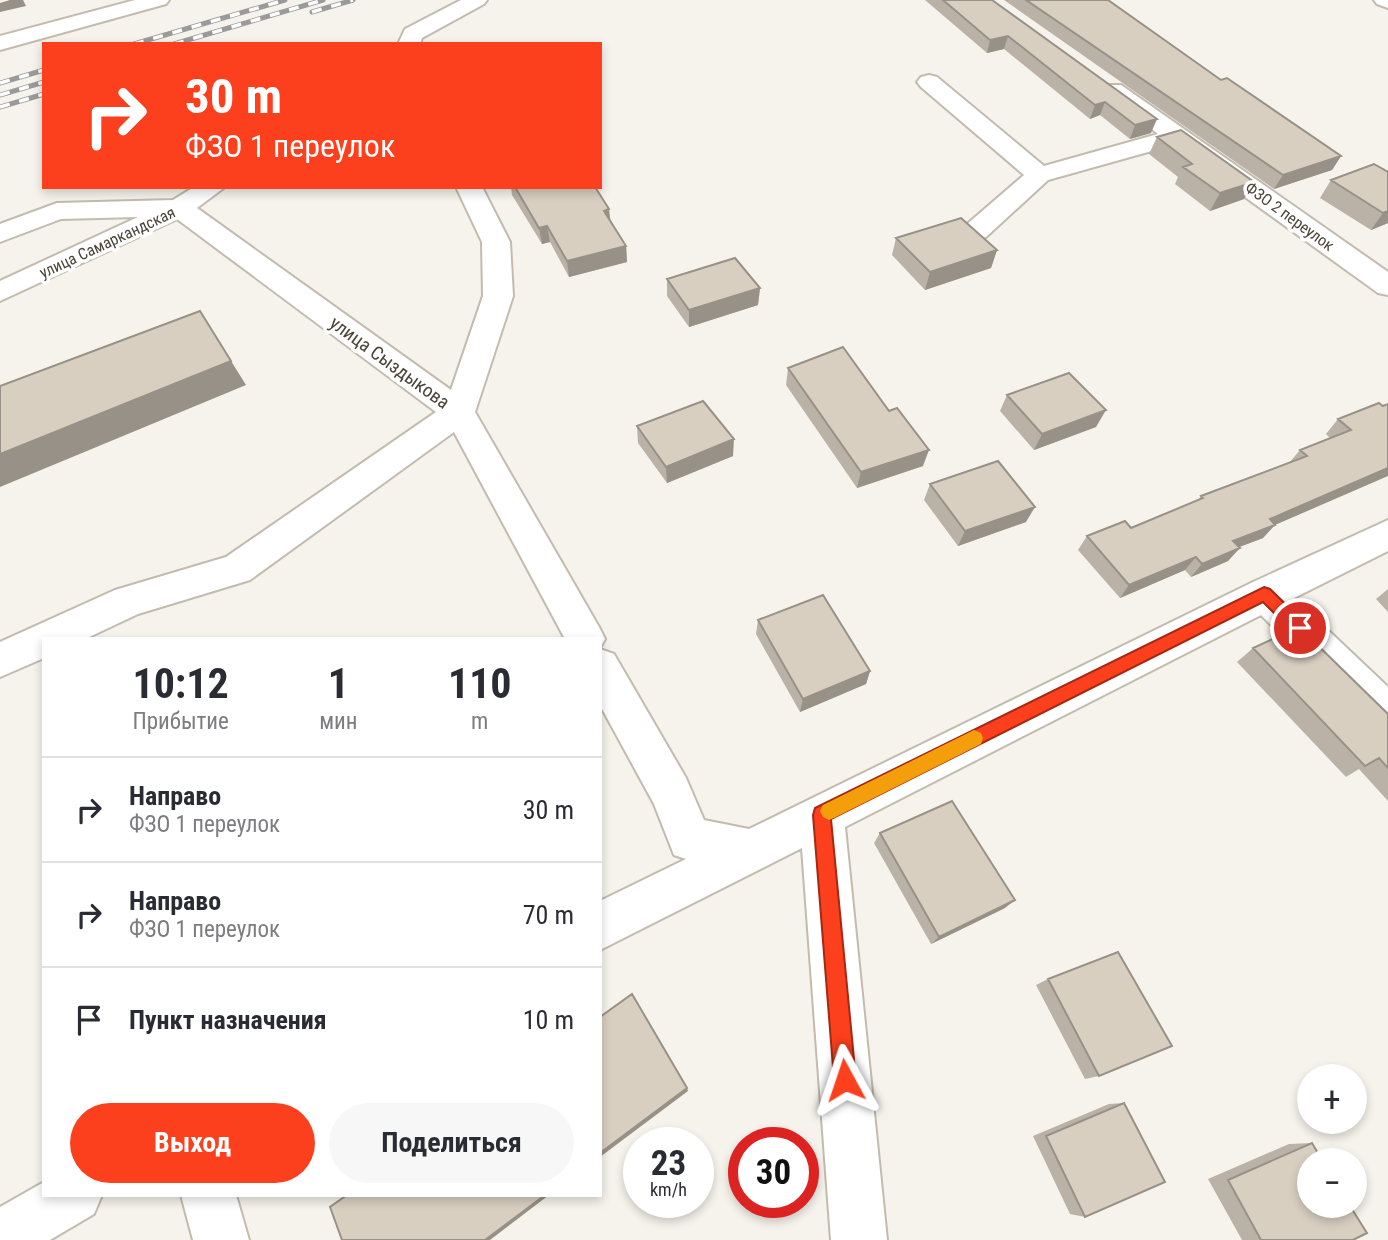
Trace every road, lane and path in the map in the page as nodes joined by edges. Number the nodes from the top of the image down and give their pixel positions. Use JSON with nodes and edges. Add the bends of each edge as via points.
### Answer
{"nodes":[{"id":1,"x":159,"y":0,"type":"edge"},
{"id":2,"x":477,"y":0,"type":"edge"},
{"id":3,"x":410,"y":42,"type":"edge"},
{"id":4,"x":0,"y":43,"type":"edge"},
{"id":5,"x":1092,"y":75,"type":"edge"},
{"id":6,"x":929,"y":82,"type":"dead end"},
{"id":7,"x":1177,"y":136,"type":"junction"},
{"id":8,"x":1039,"y":175,"type":"junction"},
{"id":9,"x":209,"y":189,"type":"edge"},
{"id":10,"x":470,"y":189,"type":"edge"},
{"id":11,"x":179,"y":208,"type":"junction"},
{"id":12,"x":976,"y":231,"type":"edge"},
{"id":13,"x":0,"y":234,"type":"edge"},
{"id":14,"x":1388,"y":286,"type":"edge"},
{"id":15,"x":0,"y":292,"type":"edge"},
{"id":16,"x":459,"y":412,"type":"junction"},
{"id":17,"x":1388,"y":534,"type":"edge"},
{"id":18,"x":1264,"y":594,"type":"junction"},
{"id":19,"x":49,"y":637,"type":"edge"},
{"id":20,"x":584,"y":637,"type":"edge"},
{"id":21,"x":42,"y":640,"type":"edge"},
{"id":22,"x":0,"y":660,"type":"edge"},
{"id":23,"x":602,"y":670,"type":"edge"},
{"id":24,"x":1388,"y":714,"type":"edge"},
{"id":25,"x":822,"y":815,"type":"junction"},
{"id":26,"x":749,"y":851,"type":"junction"},
{"id":27,"x":602,"y":925,"type":"edge"},
{"id":28,"x":72,"y":1197,"type":"edge"},
{"id":29,"x":209,"y":1197,"type":"edge"},
{"id":30,"x":0,"y":1238,"type":"edge"},
{"id":31,"x":220,"y":1240,"type":"edge"},
{"id":32,"x":859,"y":1240,"type":"edge"}],
"edges":[{"from":1,"to":4,"type":"street"},
{"from":2,"to":3,"type":"street","via":[[413,34]]},
{"from":5,"to":7,"type":"street","name":"ФЗО 2 переулок"},
{"from":6,"to":8,"type":"street"},
{"from":7,"to":8,"type":"street"},
{"from":7,"to":14,"type":"street","name":"ФЗО 2 переулок"},
{"from":8,"to":12,"type":"street"},
{"from":9,"to":11,"type":"street","name":"улица Самаркандская"},
{"from":10,"to":16,"type":"street","via":[[496,242],[498,296]]},
{"from":11,"to":13,"type":"street","via":[[57,211]]},
{"from":11,"to":15,"type":"street","name":"улица Самаркандская"},
{"from":11,"to":16,"type":"street","name":"улица Сыздыкова"},
{"from":16,"to":19,"type":"street","via":[[237,569],[128,601]]},
{"from":16,"to":20,"type":"street","name":"улица Сыздыкова"},
{"from":17,"to":18,"type":"street"},
{"from":18,"to":24,"type":"street"},
{"from":18,"to":25,"type":"street"},
{"from":21,"to":22,"type":"street"},
{"from":23,"to":26,"type":"street","via":[[671,793],[690,839]]},
{"from":25,"to":26,"type":"street"},
{"from":25,"to":32,"type":"street"},
{"from":26,"to":27,"type":"street"},
{"from":28,"to":30,"type":"street"},
{"from":29,"to":31,"type":"street"}]}
